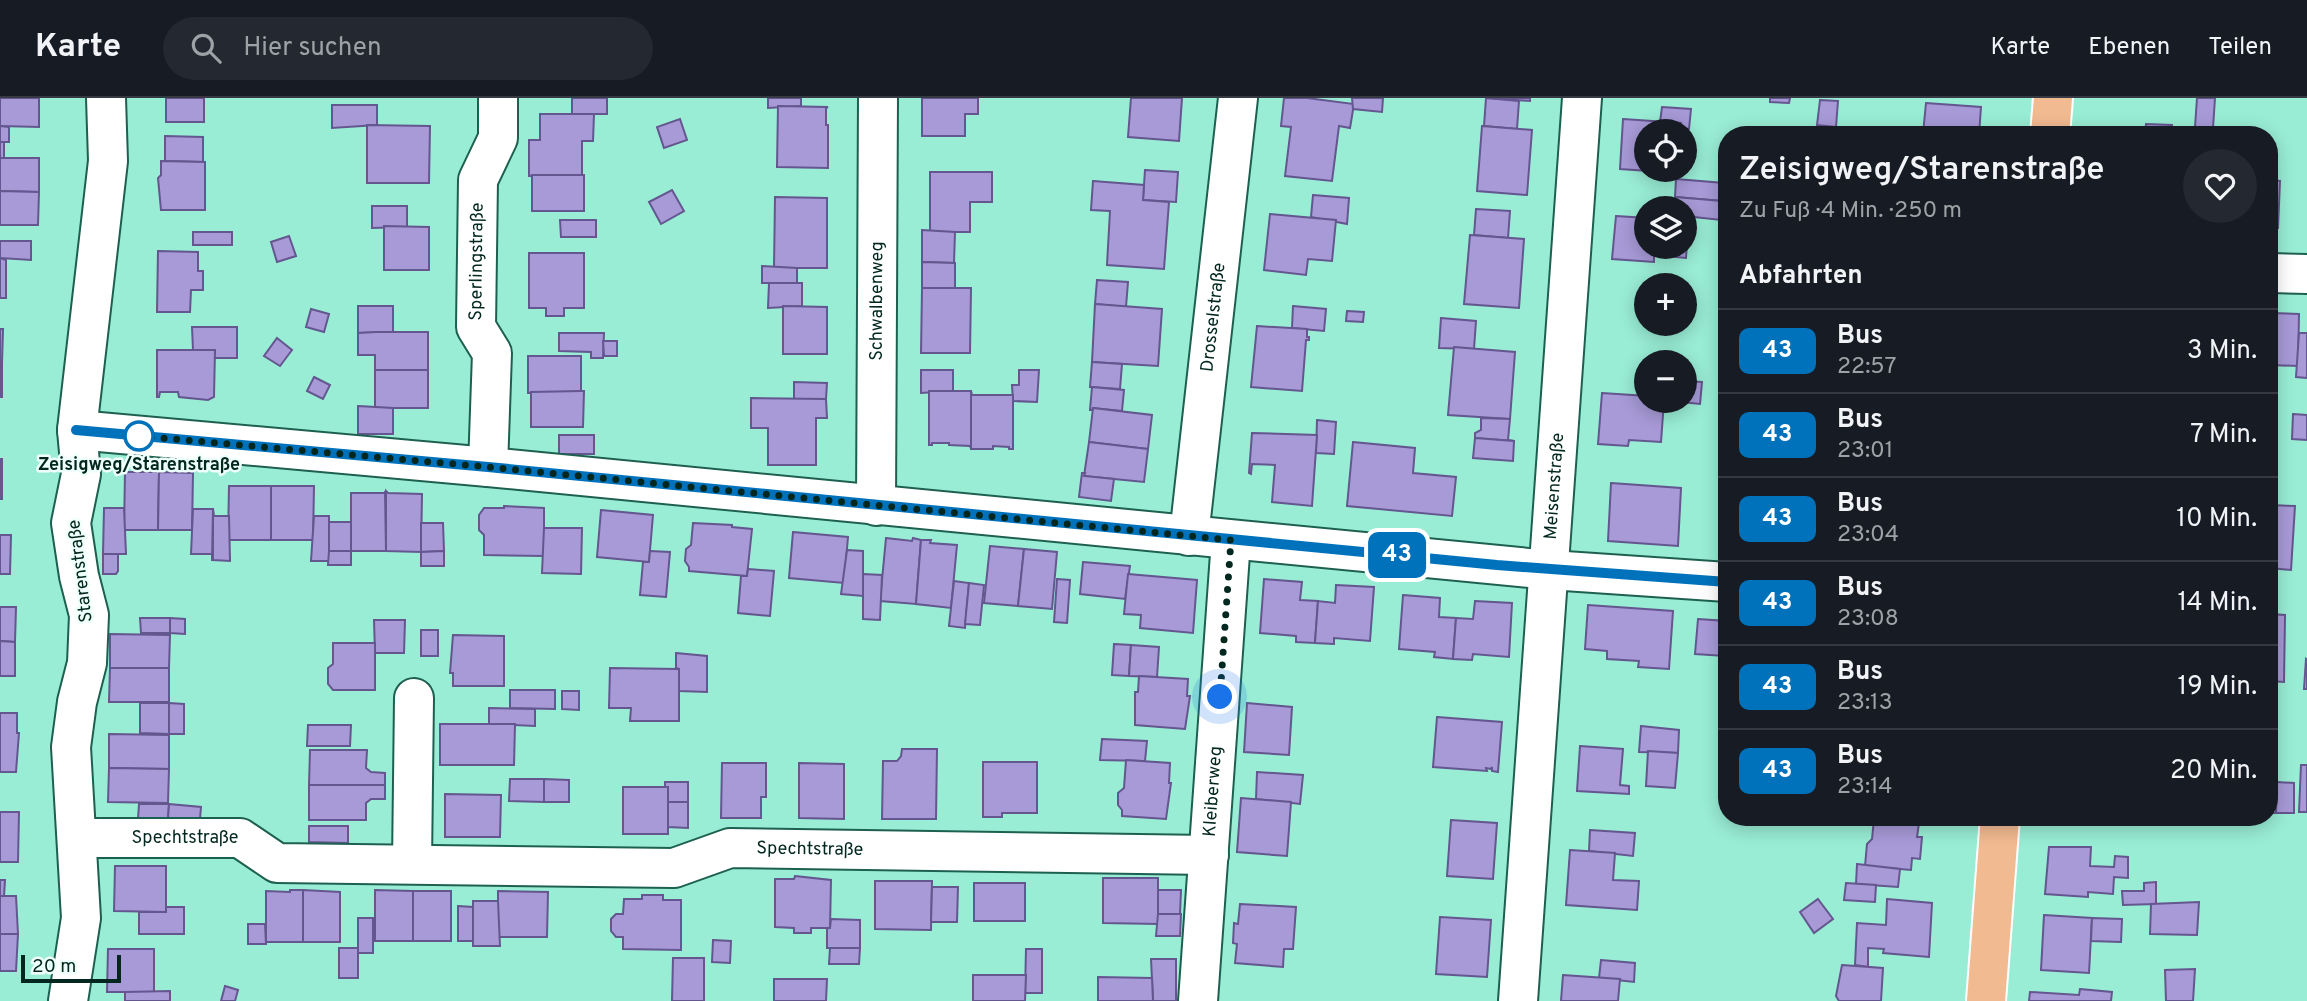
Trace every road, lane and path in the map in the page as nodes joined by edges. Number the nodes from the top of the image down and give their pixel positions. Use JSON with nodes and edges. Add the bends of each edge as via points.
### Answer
{"nodes":[{"id":1,"x":106,"y":98,"type":"edge"},
{"id":2,"x":498,"y":98,"type":"edge"},
{"id":3,"x":878,"y":98,"type":"edge"},
{"id":4,"x":1238,"y":98,"type":"edge"},
{"id":5,"x":1582,"y":98,"type":"edge"},
{"id":6,"x":2053,"y":98,"type":"edge"},
{"id":7,"x":2051,"y":126,"type":"edge"},
{"id":8,"x":2278,"y":273,"type":"edge"},
{"id":9,"x":2307,"y":274,"type":"edge"},
{"id":10,"x":76,"y":430,"type":"junction"},
{"id":11,"x":488,"y":467,"type":"junction"},
{"id":12,"x":876,"y":506,"type":"junction"},
{"id":13,"x":1189,"y":536,"type":"junction"},
{"id":14,"x":1231,"y":540,"type":"junction"},
{"id":15,"x":1550,"y":570,"type":"junction"},
{"id":16,"x":1718,"y":581,"type":"edge"},
{"id":17,"x":414,"y":698,"type":"dead end"},
{"id":18,"x":1999,"y":826,"type":"edge"},
{"id":19,"x":77,"y":838,"type":"junction"},
{"id":20,"x":1209,"y":855,"type":"junction"},
{"id":21,"x":412,"y":864,"type":"junction"},
{"id":22,"x":68,"y":1001,"type":"edge"},
{"id":23,"x":1198,"y":1001,"type":"edge"},
{"id":24,"x":1518,"y":1001,"type":"edge"},
{"id":25,"x":1986,"y":1001,"type":"edge"}],
"edges":[{"from":1,"to":10,"type":"street","name":"Starenstraße","via":[[108,161]]},
{"from":2,"to":11,"type":"street","name":"Sperlingstraße","via":[[498,138],[478,180],[476,327],[492,353]]},
{"from":3,"to":12,"type":"street","name":"Schwalbenweg"},
{"from":4,"to":13,"type":"street","name":"Drosselstraße"},
{"from":5,"to":15,"type":"street","name":"Meisenstraße"},
{"from":6,"to":7,"type":"main road"},
{"from":8,"to":9,"type":"street"},
{"from":10,"to":11,"type":"street"},
{"from":10,"to":19,"type":"street","name":"Starenstraße","via":[[81,474],[71,523],[89,615],[88,663],[76,702],[71,747]]},
{"from":11,"to":12,"type":"street"},
{"from":12,"to":13,"type":"street"},
{"from":13,"to":14,"type":"street"},
{"from":14,"to":15,"type":"street"},
{"from":14,"to":20,"type":"street","name":"Kleiberweg"},
{"from":15,"to":16,"type":"street"},
{"from":15,"to":24,"type":"street","name":"Meisenstraße"},
{"from":17,"to":21,"type":"street"},
{"from":18,"to":25,"type":"main road"},
{"from":19,"to":21,"type":"street","name":"Spechtstraße","via":[[240,838],[277,863]]},
{"from":19,"to":22,"type":"street","name":"Starenstraße","via":[[81,918]]},
{"from":20,"to":21,"type":"street","name":"Spechtstraße","via":[[730,848],[674,868]]},
{"from":20,"to":23,"type":"street","name":"Kleiberweg"}]}
